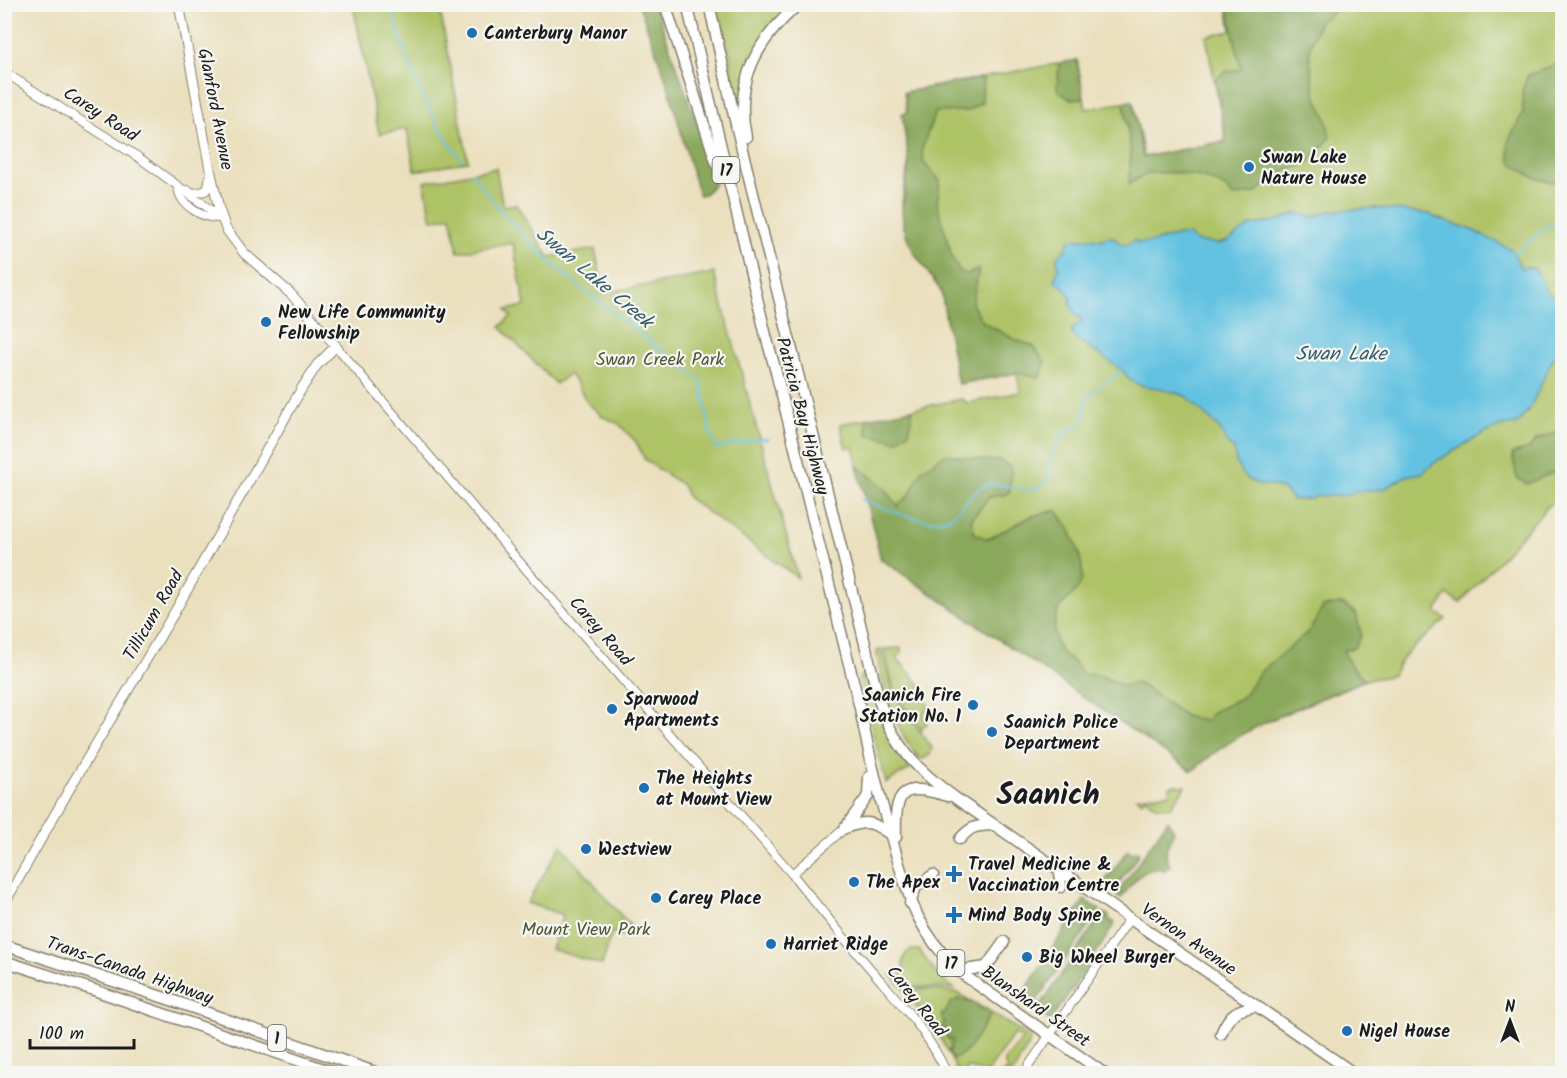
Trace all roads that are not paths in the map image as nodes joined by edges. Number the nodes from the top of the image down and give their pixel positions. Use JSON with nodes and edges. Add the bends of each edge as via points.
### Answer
{"nodes":[{"id":1,"x":179,"y":4,"type":"edge"},
{"id":2,"x":665,"y":4,"type":"edge"},
{"id":3,"x":687,"y":4,"type":"edge"},
{"id":4,"x":709,"y":4,"type":"edge"},
{"id":5,"x":799,"y":4,"type":"edge"},
{"id":6,"x":4,"y":72,"type":"edge"},
{"id":7,"x":210,"y":169,"type":"junction"},
{"id":8,"x":177,"y":187,"type":"junction"},
{"id":9,"x":222,"y":218,"type":"junction"},
{"id":10,"x":769,"y":255,"type":"junction"},
{"id":11,"x":766,"y":336,"type":"junction"},
{"id":12,"x":336,"y":346,"type":"junction"},
{"id":13,"x":860,"y":708,"type":"junction"},
{"id":14,"x":918,"y":768,"type":"joint"},
{"id":15,"x":955,"y":798,"type":"junction"},
{"id":16,"x":994,"y":825,"type":"junction"},
{"id":17,"x":845,"y":828,"type":"junction"},
{"id":18,"x":891,"y":835,"type":"junction"},
{"id":19,"x":960,"y":839,"type":"dead end"},
{"id":20,"x":897,"y":856,"type":"junction"},
{"id":21,"x":1060,"y":871,"type":"junction"},
{"id":22,"x":792,"y":874,"type":"junction"},
{"id":23,"x":933,"y":875,"type":"dead end"},
{"id":24,"x":1061,"y":887,"type":"dead end"},
{"id":25,"x":910,"y":903,"type":"junction"},
{"id":26,"x":4,"y":904,"type":"edge"},
{"id":27,"x":1130,"y":918,"type":"junction"},
{"id":28,"x":1004,"y":942,"type":"dead end"},
{"id":29,"x":4,"y":945,"type":"edge"},
{"id":30,"x":4,"y":961,"type":"edge"},
{"id":31,"x":958,"y":971,"type":"junction"},
{"id":32,"x":1257,"y":1006,"type":"junction"},
{"id":33,"x":1221,"y":1034,"type":"dead end"},
{"id":34,"x":1049,"y":1035,"type":"junction"},
{"id":35,"x":338,"y":1074,"type":"edge"},
{"id":36,"x":380,"y":1074,"type":"edge"},
{"id":37,"x":947,"y":1074,"type":"edge"},
{"id":38,"x":1023,"y":1074,"type":"edge"},
{"id":39,"x":1105,"y":1074,"type":"edge"},
{"id":40,"x":1355,"y":1074,"type":"edge"}],
"edges":[{"from":1,"to":7,"type":"main road","name":"Glanford Avenue"},
{"from":2,"to":11,"type":"highway","via":[[711,142],[748,284]]},
{"from":3,"to":11,"type":"highway","name":"Patricia Bay Highway","number":"17"},
{"from":4,"to":10,"type":"highway","name":"Patricia Bay Highway","number":"17"},
{"from":5,"to":10,"type":"highway","via":[[773,28],[758,50],[745,86],[744,127],[768,228]]},
{"from":6,"to":8,"type":"street","name":"Carey Road","via":[[138,157]]},
{"from":7,"to":8,"type":"street","via":[[205,191],[194,193]]},
{"from":7,"to":9,"type":"main road","name":"Glanford Avenue"},
{"from":8,"to":9,"type":"street","name":"Carey Road","via":[[178,195],[197,213]]},
{"from":9,"to":12,"type":"main road","name":"Carey Road","via":[[235,243],[291,294]]},
{"from":10,"to":14,"type":"highway","name":"Patricia Bay Highway","number":"17","via":[[878,696],[892,733]]},
{"from":11,"to":13,"type":"highway","name":"Patricia Bay Highway","number":"17"},
{"from":12,"to":22,"type":"street","name":"Carey Road"},
{"from":12,"to":26,"type":"main road","name":"Tillicum Road","via":[[302,388]]},
{"from":13,"to":17,"type":"highway","via":[[870,785],[868,796]]},
{"from":13,"to":18,"type":"highway","name":"Patricia Bay Highway","number":"17"},
{"from":14,"to":15,"type":"highway","name":"Vernon Avenue","number":"17"},
{"from":15,"to":16,"type":"highway","name":"Vernon Avenue","number":"17"},
{"from":15,"to":20,"type":"highway","via":[[926,789],[904,793],[895,816]]},
{"from":16,"to":19,"type":"highway","via":[[974,827]]},
{"from":16,"to":21,"type":"highway","name":"Vernon Avenue","number":"17"},
{"from":17,"to":18,"type":"highway","via":[[870,822]]},
{"from":17,"to":22,"type":"street"},
{"from":18,"to":20,"type":"highway","name":"Blanshard Street","number":"17"},
{"from":20,"to":25,"type":"highway","name":"Blanshard Street","number":"17"},
{"from":21,"to":24,"type":"highway"},
{"from":21,"to":27,"type":"highway","name":"Vernon Avenue","number":"17"},
{"from":22,"to":37,"type":"street","name":"Carey Road","via":[[921,1028]]},
{"from":23,"to":25,"type":"highway","via":[[916,887]]},
{"from":25,"to":31,"type":"highway","name":"Blanshard Street","number":"17","via":[[925,932]]},
{"from":27,"to":32,"type":"highway","name":"Vernon Avenue","number":"17"},
{"from":27,"to":34,"type":"street"},
{"from":28,"to":31,"type":"highway","via":[[986,967]]},
{"from":29,"to":36,"type":"highway","name":"Trans-Canada Highway","number":"1"},
{"from":30,"to":35,"type":"highway","name":"Trans-Canada Highway","number":"1"},
{"from":31,"to":34,"type":"highway","name":"Blanshard Street","number":"17"},
{"from":32,"to":33,"type":"highway","via":[[1234,1012]]},
{"from":32,"to":40,"type":"highway","name":"Vernon Avenue","number":"17"},
{"from":34,"to":38,"type":"street"},
{"from":34,"to":39,"type":"highway","name":"Blanshard Street","number":"17"}]}
